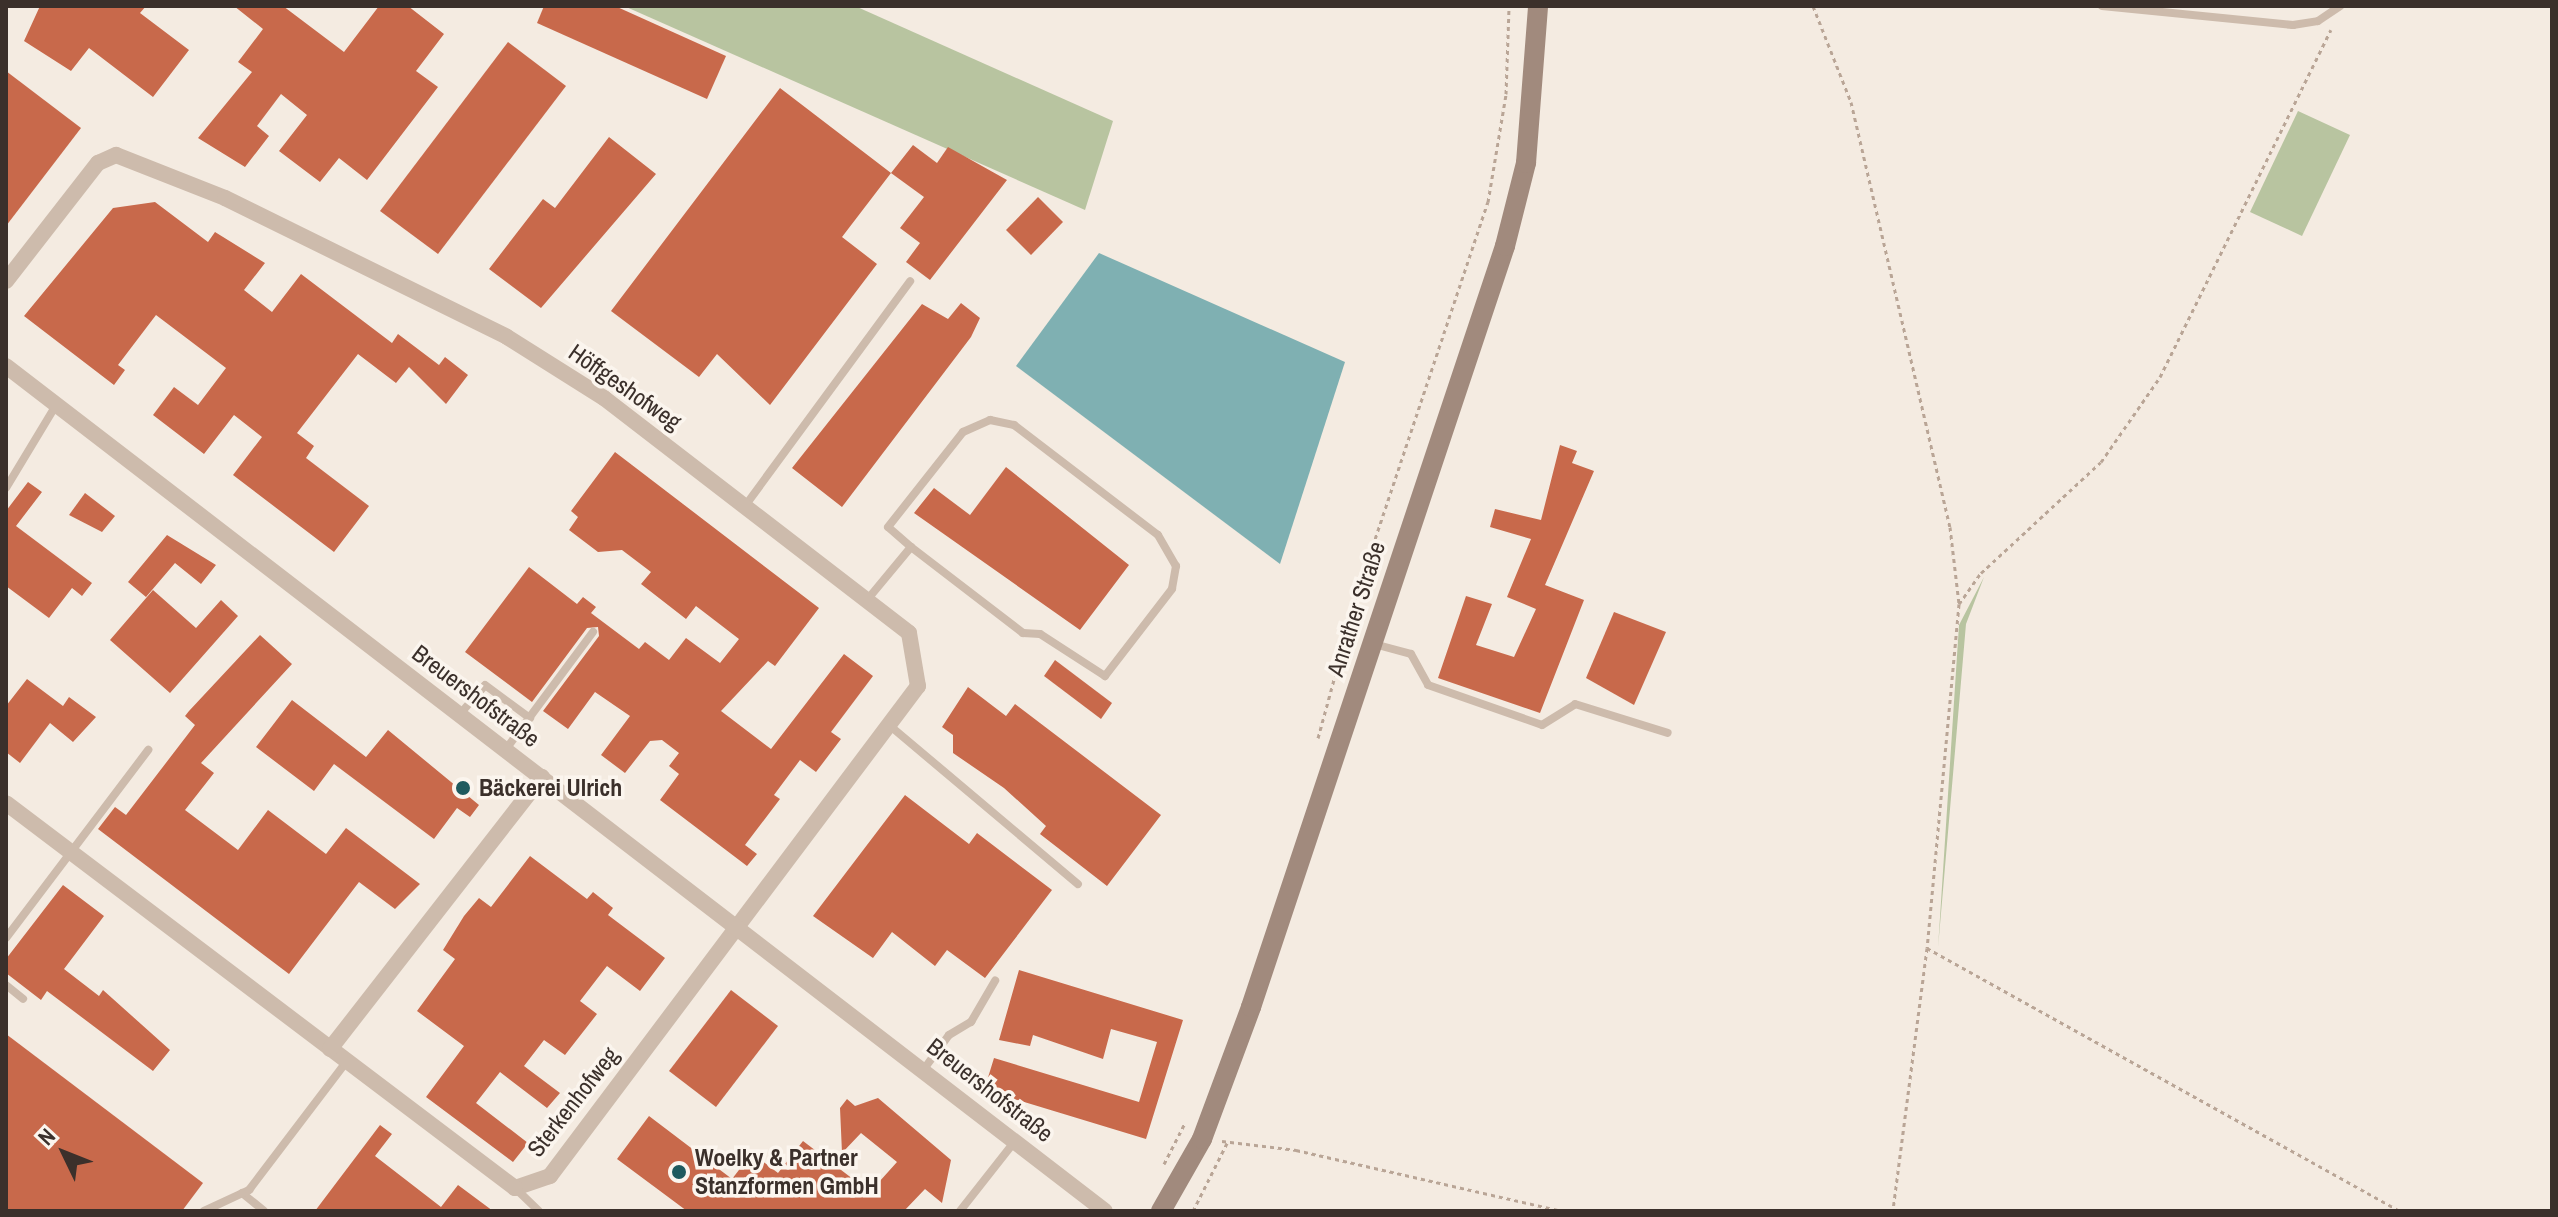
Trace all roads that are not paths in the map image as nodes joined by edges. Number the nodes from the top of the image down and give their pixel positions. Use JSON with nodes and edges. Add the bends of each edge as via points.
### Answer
{"nodes":[{"id":1,"x":1538,"y":6,"type":"edge"},
{"id":2,"x":2102,"y":6,"type":"edge"},
{"id":3,"x":2340,"y":6,"type":"edge"},
{"id":4,"x":6,"y":281,"type":"edge"},
{"id":5,"x":910,"y":281,"type":"dead end"},
{"id":6,"x":6,"y":366,"type":"edge"},
{"id":7,"x":56,"y":405,"type":"junction"},
{"id":8,"x":6,"y":488,"type":"edge"},
{"id":9,"x":745,"y":506,"type":"junction"},
{"id":10,"x":911,"y":547,"type":"junction"},
{"id":11,"x":867,"y":600,"type":"junction"},
{"id":12,"x":593,"y":632,"type":"dead end"},
{"id":13,"x":1372,"y":644,"type":"junction"},
{"id":14,"x":460,"y":714,"type":"junction"},
{"id":15,"x":530,"y":718,"type":"junction"},
{"id":16,"x":889,"y":725,"type":"junction"},
{"id":17,"x":1668,"y":733,"type":"dead end"},
{"id":18,"x":506,"y":749,"type":"junction"},
{"id":19,"x":148,"y":750,"type":"dead end"},
{"id":20,"x":542,"y":777,"type":"junction"},
{"id":21,"x":6,"y":803,"type":"edge"},
{"id":22,"x":70,"y":852,"type":"junction"},
{"id":23,"x":1078,"y":884,"type":"dead end"},
{"id":24,"x":740,"y":925,"type":"junction"},
{"id":25,"x":6,"y":938,"type":"edge"},
{"id":26,"x":995,"y":981,"type":"dead end"},
{"id":27,"x":6,"y":985,"type":"edge"},
{"id":28,"x":23,"y":999,"type":"dead end"},
{"id":29,"x":330,"y":1049,"type":"junction"},
{"id":30,"x":347,"y":1061,"type":"junction"},
{"id":31,"x":924,"y":1069,"type":"junction"},
{"id":32,"x":1015,"y":1141,"type":"junction"},
{"id":33,"x":515,"y":1188,"type":"junction"},
{"id":34,"x":242,"y":1193,"type":"junction"},
{"id":35,"x":204,"y":1211,"type":"edge"},
{"id":36,"x":264,"y":1211,"type":"edge"},
{"id":37,"x":539,"y":1211,"type":"edge"},
{"id":38,"x":960,"y":1211,"type":"edge"},
{"id":39,"x":1105,"y":1211,"type":"edge"},
{"id":40,"x":1161,"y":1211,"type":"edge"}],
"edges":[{"from":1,"to":13,"type":"main road","name":"Anrather Straße","via":[[1526,163],[1505,246]]},
{"from":2,"to":3,"type":"lane","via":[[2293,25],[2332,15]]},
{"from":4,"to":9,"type":"street","name":"Höffgeshofweg","via":[[98,163],[116,155],[225,198],[507,337],[604,398]]},
{"from":5,"to":9,"type":"lane"},
{"from":6,"to":7,"type":"street","name":"Breuershofstraße"},
{"from":7,"to":8,"type":"lane"},
{"from":7,"to":14,"type":"street","name":"Breuershofstraße"},
{"from":9,"to":11,"type":"street","name":"Höffgeshofweg"},
{"from":10,"to":10,"type":"lane","via":[[888,527],[963,432],[990,420],[1014,425],[1158,535],[1176,566],[1172,589],[1105,676],[1040,634],[1023,633]]},
{"from":10,"to":11,"type":"lane"},
{"from":11,"to":16,"type":"street","name":"Höffgeshofweg","via":[[909,633],[918,686]]},
{"from":12,"to":15,"type":"lane"},
{"from":13,"to":17,"type":"lane","via":[[1411,654],[1428,685],[1542,725],[1575,704]]},
{"from":13,"to":40,"type":"main road","name":"Anrather Straße","via":[[1202,1139]]},
{"from":14,"to":15,"type":"lane","via":[[485,685]]},
{"from":14,"to":18,"type":"street","name":"Breuershofstraße"},
{"from":15,"to":18,"type":"lane"},
{"from":16,"to":23,"type":"lane"},
{"from":16,"to":24,"type":"street","name":"Höffgeshofweg"},
{"from":18,"to":20,"type":"street","name":"Breuershofstraße"},
{"from":19,"to":22,"type":"lane"},
{"from":20,"to":24,"type":"street","name":"Breuershofstraße"},
{"from":20,"to":29,"type":"street"},
{"from":21,"to":22,"type":"street"},
{"from":22,"to":25,"type":"lane"},
{"from":22,"to":29,"type":"street"},
{"from":24,"to":31,"type":"street","name":"Breuershofstraße"},
{"from":24,"to":33,"type":"street","name":"Sterkenhofweg","via":[[550,1176]]},
{"from":26,"to":31,"type":"lane","via":[[971,1022],[949,1035]]},
{"from":27,"to":28,"type":"lane"},
{"from":29,"to":30,"type":"street"},
{"from":30,"to":33,"type":"street"},
{"from":30,"to":34,"type":"lane"},
{"from":31,"to":32,"type":"street","name":"Breuershofstraße"},
{"from":32,"to":38,"type":"lane"},
{"from":32,"to":39,"type":"street","name":"Breuershofstraße"},
{"from":33,"to":37,"type":"lane"},
{"from":34,"to":35,"type":"lane"},
{"from":34,"to":36,"type":"lane"}]}
